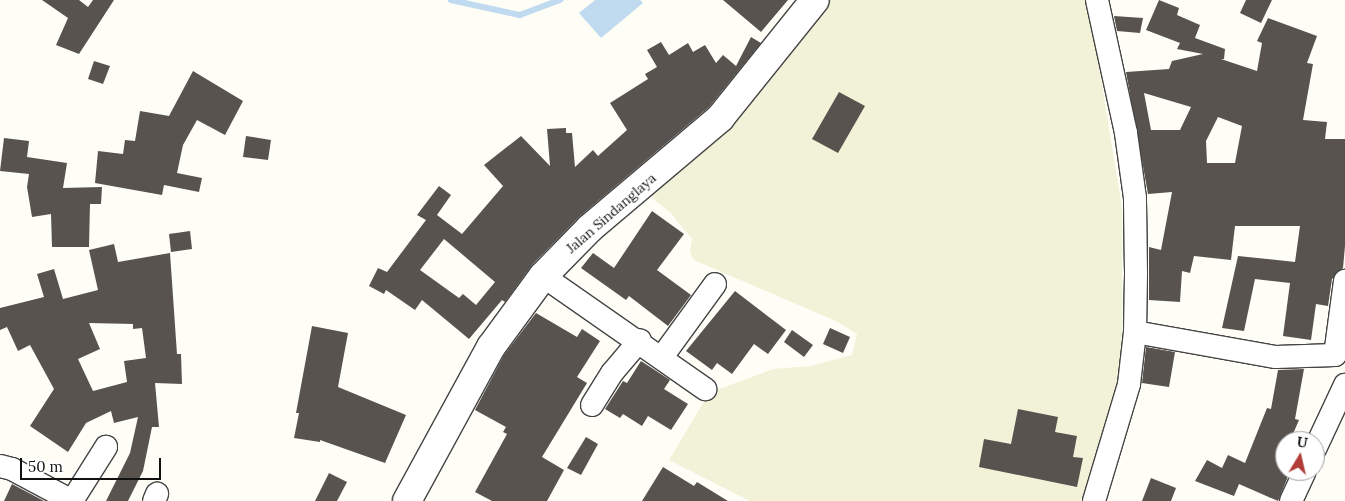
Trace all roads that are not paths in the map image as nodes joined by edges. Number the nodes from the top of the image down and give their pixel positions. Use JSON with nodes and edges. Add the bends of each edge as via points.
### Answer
{"nodes":[{"id":1,"x":814,"y":0,"type":"edge"},
{"id":2,"x":1096,"y":0,"type":"edge"},
{"id":3,"x":543,"y":276,"type":"junction"},
{"id":4,"x":1345,"y":281,"type":"edge"},
{"id":5,"x":715,"y":284,"type":"dead end"},
{"id":6,"x":1135,"y":332,"type":"junction"},
{"id":7,"x":640,"y":340,"type":"junction"},
{"id":8,"x":662,"y":357,"type":"junction"},
{"id":9,"x":1340,"y":360,"type":"edge"},
{"id":10,"x":1345,"y":385,"type":"edge"},
{"id":11,"x":705,"y":389,"type":"dead end"},
{"id":12,"x":592,"y":405,"type":"dead end"},
{"id":13,"x":1323,"y":431,"type":"edge"},
{"id":14,"x":106,"y":447,"type":"dead end"},
{"id":15,"x":0,"y":466,"type":"edge"},
{"id":16,"x":1301,"y":481,"type":"edge"},
{"id":17,"x":407,"y":501,"type":"edge"},
{"id":18,"x":1094,"y":501,"type":"edge"},
{"id":19,"x":1292,"y":501,"type":"edge"}],
"edges":[{"from":1,"to":3,"type":"street","name":"Jalan Sindanglaya","via":[[720,118],[590,228]]},
{"from":2,"to":6,"type":"street","via":[[1126,133],[1135,198]]},
{"from":3,"to":7,"type":"street"},
{"from":3,"to":17,"type":"street","name":"Jalan Sindanglaya","via":[[491,347]]},
{"from":4,"to":9,"type":"street"},
{"from":5,"to":8,"type":"street"},
{"from":6,"to":9,"type":"street","via":[[1276,357]]},
{"from":6,"to":18,"type":"street","via":[[1129,384]]},
{"from":7,"to":8,"type":"street"},
{"from":7,"to":12,"type":"street","via":[[612,373]]},
{"from":8,"to":11,"type":"street"},
{"from":10,"to":13,"type":"street"},
{"from":14,"to":15,"type":"street","via":[[72,501],[12,469]]},
{"from":16,"to":19,"type":"street"}]}
